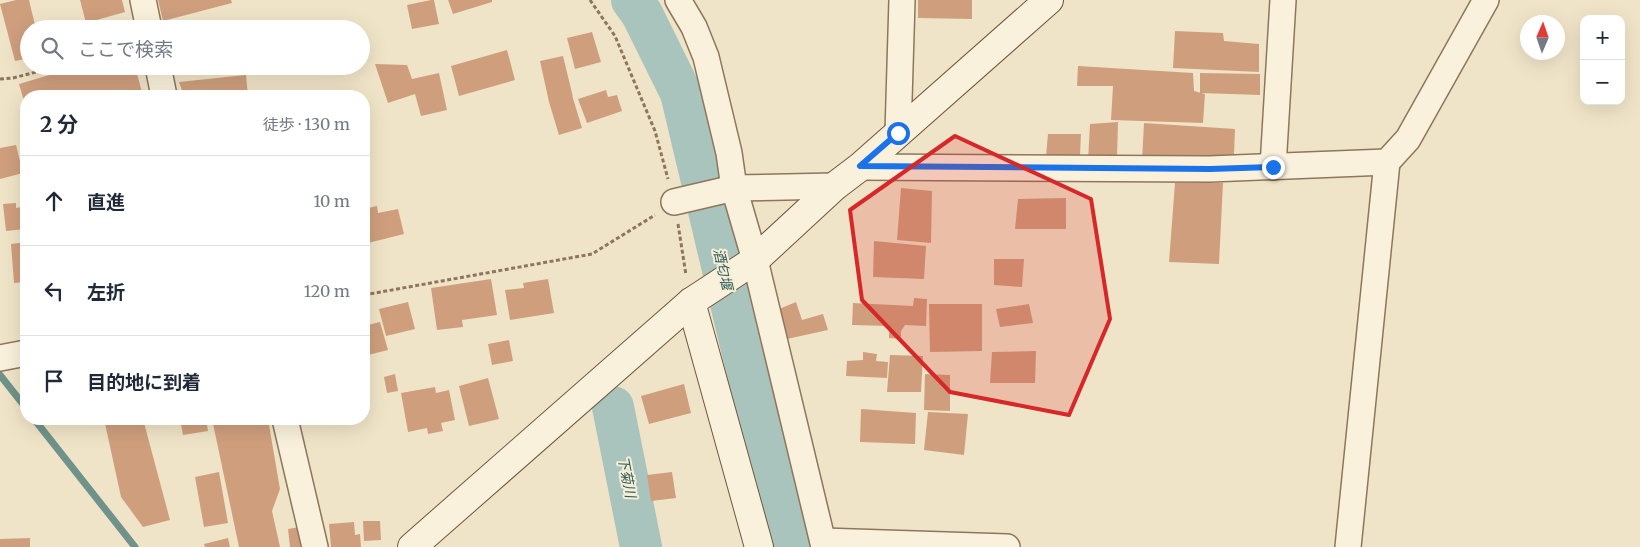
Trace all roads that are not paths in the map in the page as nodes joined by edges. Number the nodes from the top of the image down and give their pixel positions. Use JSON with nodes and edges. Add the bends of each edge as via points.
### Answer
{"nodes":[{"id":1,"x":143,"y":0,"type":"edge"},
{"id":2,"x":678,"y":0,"type":"edge"},
{"id":3,"x":902,"y":0,"type":"edge"},
{"id":4,"x":1049,"y":0,"type":"edge"},
{"id":5,"x":1283,"y":0,"type":"edge"},
{"id":6,"x":1486,"y":0,"type":"edge"},
{"id":7,"x":147,"y":20,"type":"edge"},
{"id":8,"x":160,"y":75,"type":"edge"},
{"id":9,"x":163,"y":90,"type":"edge"},
{"id":10,"x":898,"y":133,"type":"junction"},
{"id":11,"x":1387,"y":162,"type":"junction"},
{"id":12,"x":860,"y":166,"type":"junction"},
{"id":13,"x":1273,"y":167,"type":"junction"},
{"id":14,"x":835,"y":186,"type":"junction"},
{"id":15,"x":734,"y":188,"type":"junction"},
{"id":16,"x":674,"y":202,"type":"road end"},
{"id":17,"x":754,"y":261,"type":"junction"},
{"id":18,"x":692,"y":301,"type":"junction"},
{"id":19,"x":20,"y":354,"type":"edge"},
{"id":20,"x":1,"y":358,"type":"edge"},
{"id":21,"x":286,"y":425,"type":"edge"},
{"id":22,"x":824,"y":544,"type":"edge"},
{"id":23,"x":315,"y":547,"type":"edge"},
{"id":24,"x":412,"y":547,"type":"edge"},
{"id":25,"x":759,"y":547,"type":"edge"},
{"id":26,"x":1006,"y":547,"type":"edge"},
{"id":27,"x":1348,"y":547,"type":"edge"}],
"edges":[{"from":1,"to":7,"type":"street"},
{"from":2,"to":15,"type":"street","via":[[706,57],[730,153]]},
{"from":3,"to":10,"type":"street"},
{"from":4,"to":10,"type":"street"},
{"from":5,"to":13,"type":"street"},
{"from":6,"to":11,"type":"street","via":[[1408,139]]},
{"from":8,"to":9,"type":"street"},
{"from":10,"to":12,"type":"street"},
{"from":11,"to":13,"type":"street"},
{"from":11,"to":27,"type":"street"},
{"from":12,"to":13,"type":"street"},
{"from":12,"to":14,"type":"street"},
{"from":14,"to":15,"type":"street"},
{"from":14,"to":17,"type":"street"},
{"from":15,"to":16,"type":"street"},
{"from":15,"to":17,"type":"street"},
{"from":17,"to":18,"type":"street"},
{"from":17,"to":22,"type":"street"},
{"from":18,"to":24,"type":"street"},
{"from":18,"to":25,"type":"street"},
{"from":19,"to":20,"type":"street"},
{"from":21,"to":23,"type":"street"},
{"from":22,"to":26,"type":"street"}]}
